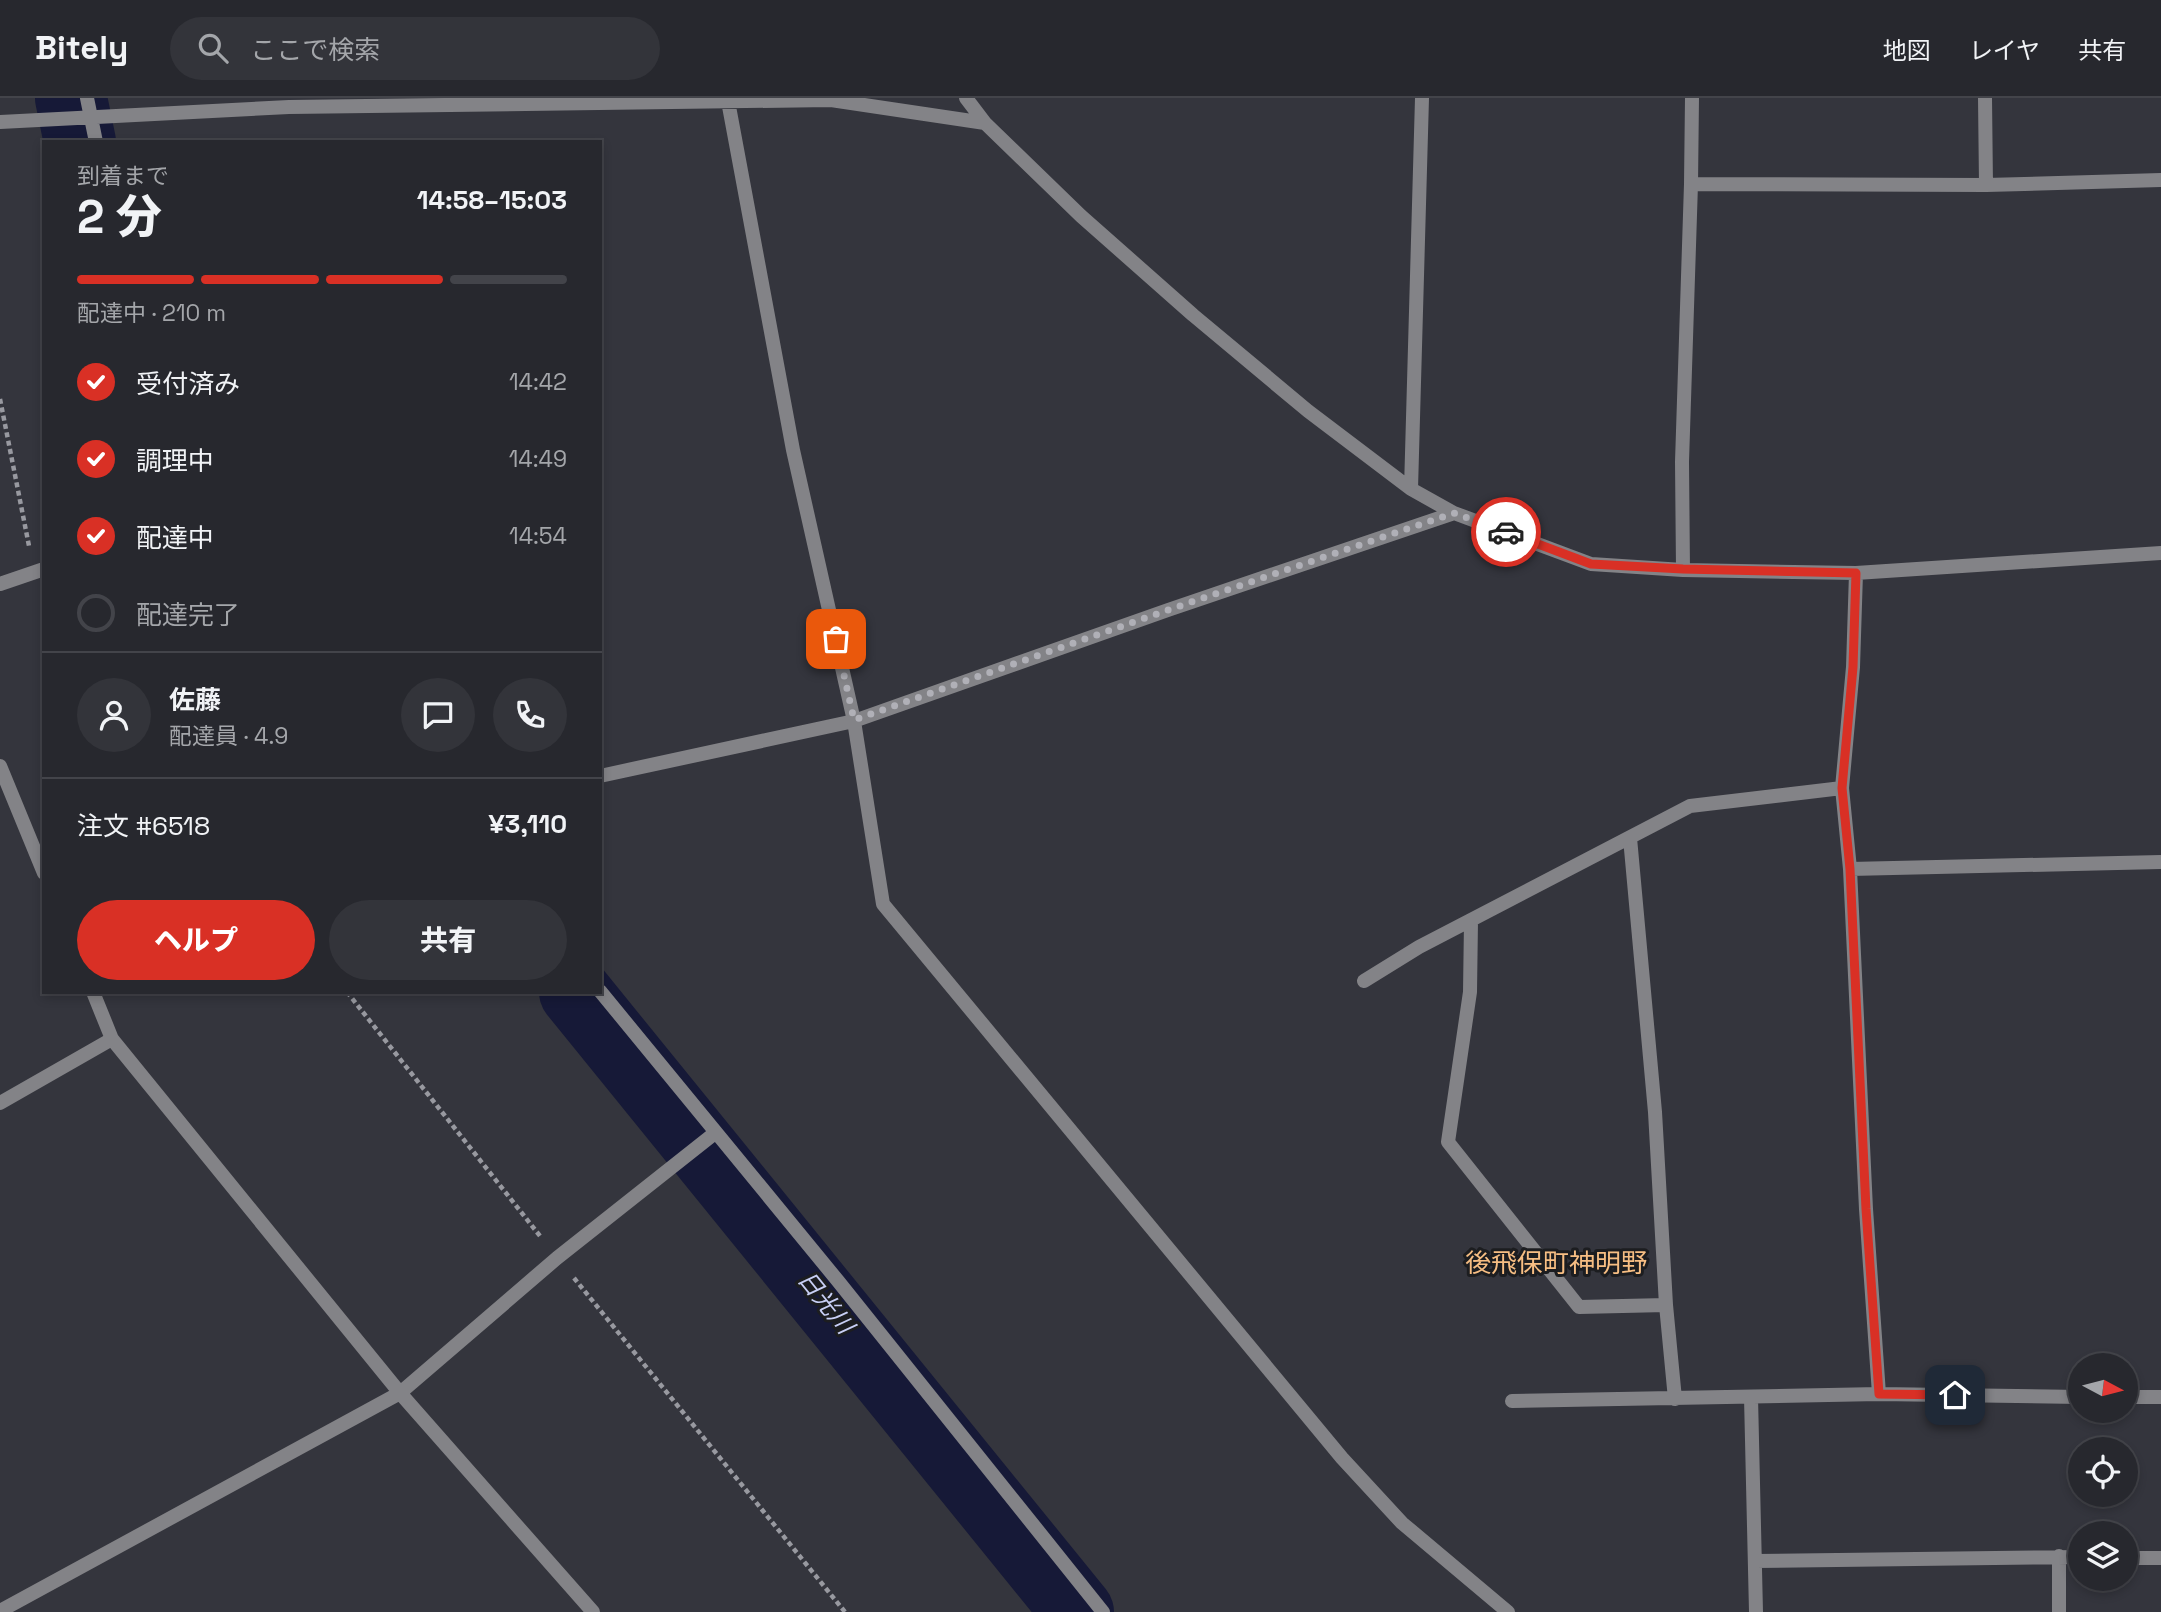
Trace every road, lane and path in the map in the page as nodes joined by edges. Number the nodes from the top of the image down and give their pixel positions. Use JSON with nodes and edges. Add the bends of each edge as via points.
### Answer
{"nodes":[{"id":1,"x":87,"y":98,"type":"edge"},
{"id":2,"x":966,"y":98,"type":"edge"},
{"id":3,"x":1422,"y":98,"type":"edge"},
{"id":4,"x":1692,"y":98,"type":"edge"},
{"id":5,"x":1985,"y":98,"type":"edge"},
{"id":6,"x":371,"y":102,"type":"edge"},
{"id":7,"x":729,"y":102,"type":"junction"},
{"id":8,"x":87,"y":117,"type":"junction"},
{"id":9,"x":0,"y":122,"type":"edge"},
{"id":10,"x":985,"y":123,"type":"junction"},
{"id":11,"x":95,"y":140,"type":"edge"},
{"id":12,"x":2161,"y":180,"type":"edge"},
{"id":13,"x":1692,"y":184,"type":"junction"},
{"id":14,"x":1986,"y":184,"type":"junction"},
{"id":15,"x":0,"y":399,"type":"edge"},
{"id":16,"x":1411,"y":489,"type":"junction"},
{"id":17,"x":1454,"y":513,"type":"junction"},
{"id":18,"x":2161,"y":553,"type":"edge"},
{"id":19,"x":1683,"y":569,"type":"junction"},
{"id":20,"x":39,"y":570,"type":"edge"},
{"id":21,"x":1856,"y":573,"type":"junction"},
{"id":22,"x":0,"y":584,"type":"edge"},
{"id":23,"x":854,"y":720,"type":"junction"},
{"id":24,"x":0,"y":765,"type":"edge"},
{"id":25,"x":602,"y":776,"type":"edge"},
{"id":26,"x":1842,"y":788,"type":"junction"},
{"id":27,"x":1630,"y":838,"type":"junction"},
{"id":28,"x":2161,"y":862,"type":"edge"},
{"id":29,"x":42,"y":868,"type":"edge"},
{"id":30,"x":1850,"y":869,"type":"junction"},
{"id":31,"x":1471,"y":921,"type":"junction"},
{"id":32,"x":1364,"y":981,"type":"dead end"},
{"id":33,"x":94,"y":994,"type":"edge"},
{"id":34,"x":348,"y":994,"type":"edge"},
{"id":35,"x":602,"y":994,"type":"edge"},
{"id":36,"x":112,"y":1039,"type":"junction"},
{"id":37,"x":0,"y":1103,"type":"edge"},
{"id":38,"x":710,"y":1136,"type":"junction"},
{"id":39,"x":558,"y":1258,"type":"junction"},
{"id":40,"x":1666,"y":1306,"type":"junction"},
{"id":41,"x":400,"y":1393,"type":"junction"},
{"id":42,"x":1879,"y":1394,"type":"junction"},
{"id":43,"x":1751,"y":1397,"type":"junction"},
{"id":44,"x":2068,"y":1397,"type":"edge"},
{"id":45,"x":2138,"y":1397,"type":"edge"},
{"id":46,"x":2161,"y":1397,"type":"edge"},
{"id":47,"x":1675,"y":1399,"type":"junction"},
{"id":48,"x":1512,"y":1401,"type":"dead end"},
{"id":49,"x":2059,"y":1556,"type":"junction"},
{"id":50,"x":2068,"y":1556,"type":"edge"},
{"id":51,"x":2138,"y":1558,"type":"edge"},
{"id":52,"x":2161,"y":1559,"type":"edge"},
{"id":53,"x":1755,"y":1561,"type":"junction"},
{"id":54,"x":0,"y":1611,"type":"edge"},
{"id":55,"x":593,"y":1612,"type":"edge"},
{"id":56,"x":845,"y":1612,"type":"edge"},
{"id":57,"x":1103,"y":1612,"type":"edge"},
{"id":58,"x":1508,"y":1612,"type":"edge"},
{"id":59,"x":1756,"y":1612,"type":"edge"},
{"id":60,"x":2059,"y":1612,"type":"edge"}],
"edges":[{"from":1,"to":8,"type":"street"},
{"from":2,"to":10,"type":"street"},
{"from":3,"to":16,"type":"street"},
{"from":4,"to":13,"type":"street"},
{"from":5,"to":14,"type":"street"},
{"from":6,"to":7,"type":"street"},
{"from":6,"to":8,"type":"street"},
{"from":7,"to":10,"type":"street","via":[[831,100]]},
{"from":7,"to":23,"type":"street","via":[[793,450]]},
{"from":8,"to":9,"type":"street"},
{"from":8,"to":11,"type":"street"},
{"from":10,"to":16,"type":"street","via":[[1192,315]]},
{"from":12,"to":14,"type":"street"},
{"from":13,"to":14,"type":"street"},
{"from":13,"to":19,"type":"street","via":[[1682,462]]},
{"from":15,"to":20,"type":"path"},
{"from":16,"to":17,"type":"street"},
{"from":17,"to":19,"type":"street","via":[[1591,564]]},
{"from":17,"to":23,"type":"street"},
{"from":18,"to":21,"type":"street"},
{"from":19,"to":21,"type":"street"},
{"from":20,"to":22,"type":"street"},
{"from":21,"to":26,"type":"street"},
{"from":23,"to":25,"type":"street"},
{"from":23,"to":58,"type":"street","via":[[883,905],[1342,1458],[1402,1523]]},
{"from":24,"to":29,"type":"street"},
{"from":26,"to":27,"type":"street","via":[[1690,806]]},
{"from":26,"to":30,"type":"street"},
{"from":27,"to":31,"type":"street"},
{"from":27,"to":40,"type":"street","via":[[1655,1112]]},
{"from":28,"to":30,"type":"street"},
{"from":30,"to":42,"type":"street"},
{"from":31,"to":32,"type":"street"},
{"from":31,"to":40,"type":"street","via":[[1470,992],[1448,1142],[1579,1307]]},
{"from":33,"to":36,"type":"street"},
{"from":34,"to":39,"type":"path"},
{"from":35,"to":38,"type":"street"},
{"from":36,"to":37,"type":"street"},
{"from":36,"to":41,"type":"street"},
{"from":38,"to":39,"type":"street"},
{"from":38,"to":57,"type":"street","via":[[838,1281]]},
{"from":39,"to":41,"type":"street"},
{"from":39,"to":56,"type":"path"},
{"from":40,"to":47,"type":"street"},
{"from":41,"to":54,"type":"street"},
{"from":41,"to":55,"type":"street"},
{"from":42,"to":43,"type":"street"},
{"from":42,"to":44,"type":"street"},
{"from":43,"to":47,"type":"street"},
{"from":43,"to":53,"type":"street"},
{"from":45,"to":46,"type":"street"},
{"from":47,"to":48,"type":"street"},
{"from":49,"to":50,"type":"street"},
{"from":49,"to":53,"type":"street"},
{"from":49,"to":60,"type":"street"},
{"from":51,"to":52,"type":"street"},
{"from":53,"to":59,"type":"street"}]}
